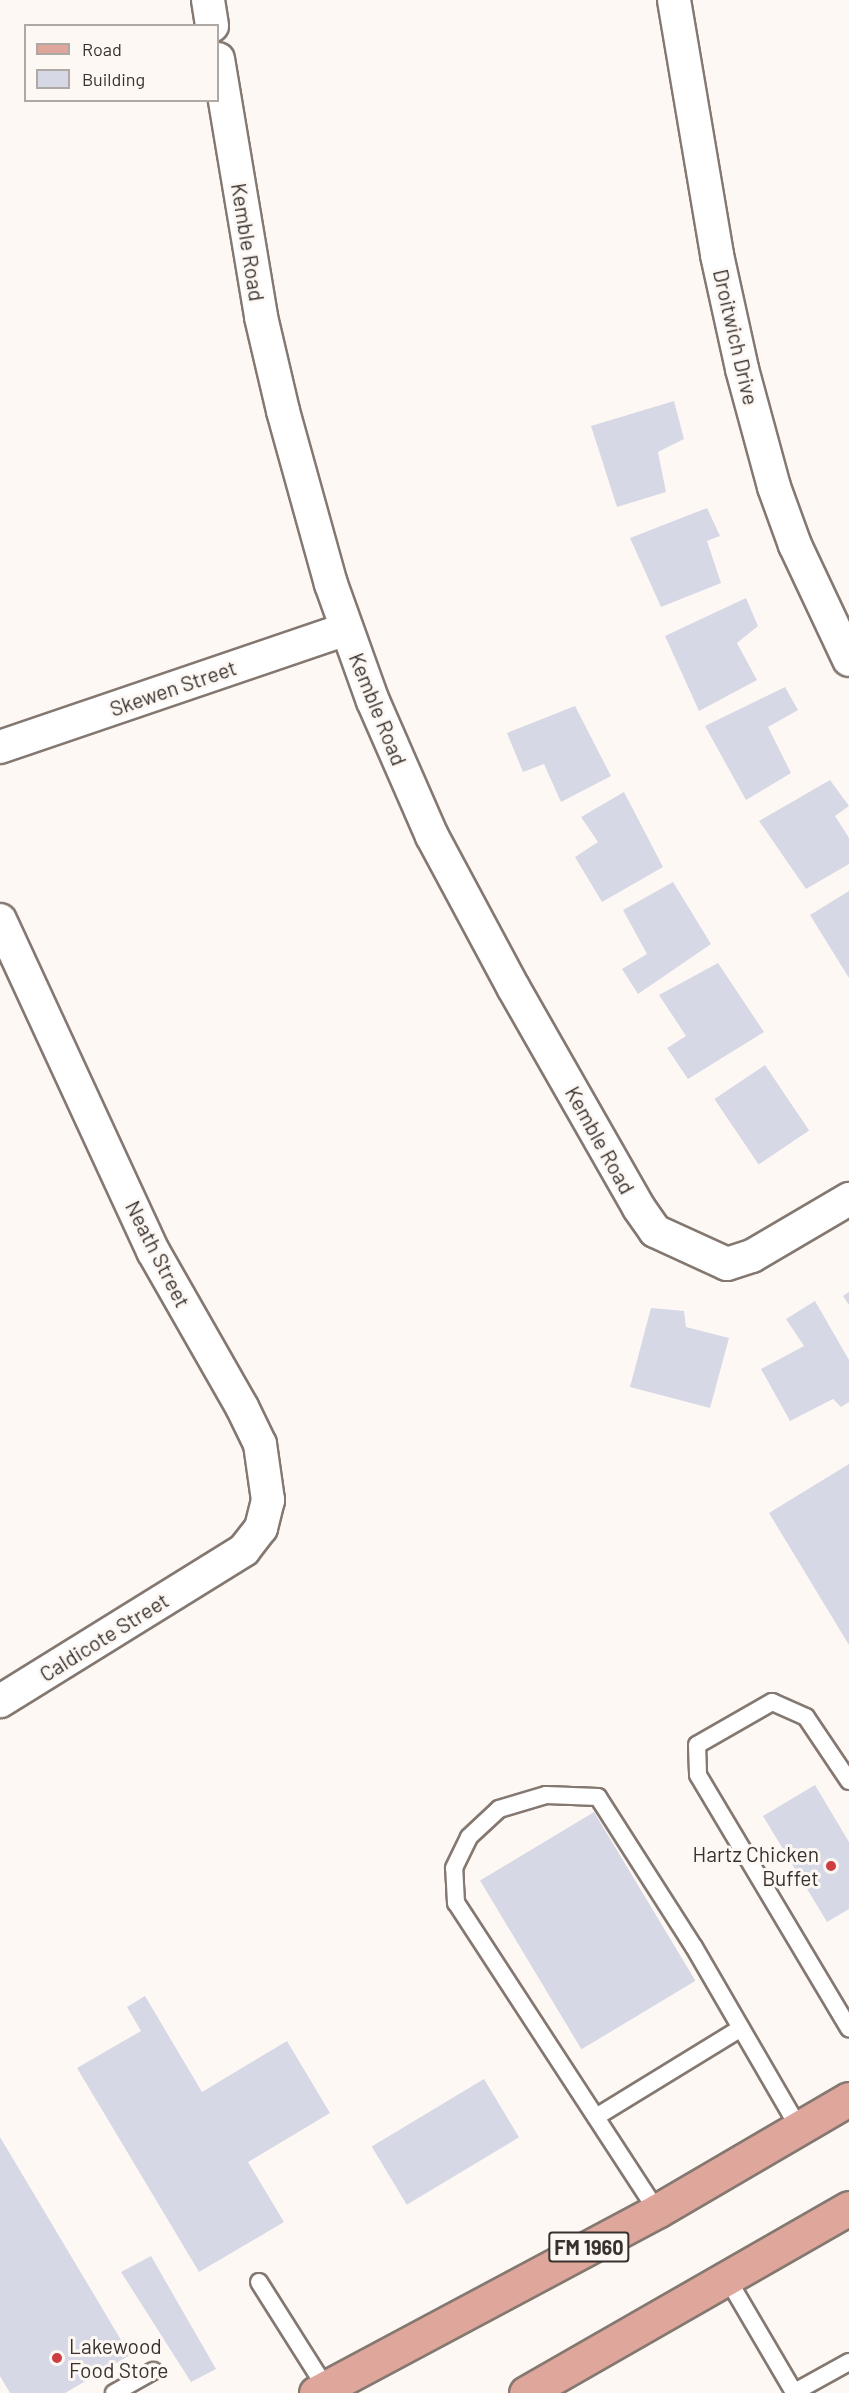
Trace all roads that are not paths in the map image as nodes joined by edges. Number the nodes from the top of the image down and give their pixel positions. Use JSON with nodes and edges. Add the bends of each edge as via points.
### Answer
{"nodes":[{"id":1,"x":208,"y":0,"type":"edge"},
{"id":2,"x":674,"y":0,"type":"edge"},
{"id":3,"x":212,"y":24,"type":"edge"},
{"id":4,"x":219,"y":65,"type":"edge"},
{"id":5,"x":346,"y":629,"type":"junction"},
{"id":6,"x":849,"y":660,"type":"edge"},
{"id":7,"x":0,"y":747,"type":"edge"},
{"id":8,"x":0,"y":920,"type":"edge"},
{"id":9,"x":849,"y":1199,"type":"edge"},
{"id":10,"x":209,"y":1573,"type":"joint"},
{"id":11,"x":0,"y":1701,"type":"edge"},
{"id":12,"x":849,"y":1781,"type":"edge"},
{"id":13,"x":741,"y":2028,"type":"junction"},
{"id":14,"x":849,"y":2028,"type":"edge"},
{"id":15,"x":849,"y":2099,"type":"edge"},
{"id":16,"x":596,"y":2117,"type":"junction"},
{"id":17,"x":799,"y":2128,"type":"junction"},
{"id":18,"x":849,"y":2208,"type":"edge"},
{"id":19,"x":657,"y":2211,"type":"junction"},
{"id":20,"x":727,"y":2278,"type":"junction"},
{"id":21,"x":259,"y":2282,"type":"dead end"},
{"id":22,"x":849,"y":2362,"type":"edge"},
{"id":23,"x":153,"y":2371,"type":"dead end"},
{"id":24,"x":321,"y":2390,"type":"edge"},
{"id":25,"x":114,"y":2393,"type":"edge"},
{"id":26,"x":526,"y":2393,"type":"edge"},
{"id":27,"x":793,"y":2393,"type":"edge"}],
"edges":[{"from":1,"to":3,"type":"street"},
{"from":2,"to":6,"type":"street","name":"Droitwich Drive","via":[[717,255],[742,369],[774,487],[795,545]]},
{"from":4,"to":5,"type":"street","name":"Kemble Road","via":[[261,316],[286,423]]},
{"from":5,"to":7,"type":"street","name":"Skewen Street"},
{"from":5,"to":9,"type":"street","name":"Kemble Road","via":[[432,836],[655,1231],[727,1264],[752,1256]]},
{"from":8,"to":10,"type":"street","name":"Neath Street","via":[[153,1251],[260,1444],[268,1500],[261,1528],[244,1550]]},
{"from":10,"to":11,"type":"street","name":"Caldicote Street"},
{"from":12,"to":14,"type":"lane","via":[[806,1717],[772,1702],[697,1745],[698,1774]]},
{"from":13,"to":16,"type":"lane"},
{"from":13,"to":16,"type":"lane","via":[[598,1797],[546,1795],[499,1809],[469,1837],[454,1868],[456,1903]]},
{"from":13,"to":17,"type":"lane"},
{"from":15,"to":17,"type":"main road","name":"FM 1960","number":"FM 1960"},
{"from":16,"to":19,"type":"lane"},
{"from":17,"to":19,"type":"main road","name":"FM 1960","number":"FM 1960"},
{"from":18,"to":20,"type":"main road"},
{"from":19,"to":24,"type":"main road","name":"FM 1960","number":"FM 1960"},
{"from":20,"to":26,"type":"main road"},
{"from":20,"to":27,"type":"lane"},
{"from":21,"to":24,"type":"lane"},
{"from":22,"to":27,"type":"lane"},
{"from":23,"to":25,"type":"lane"}]}
